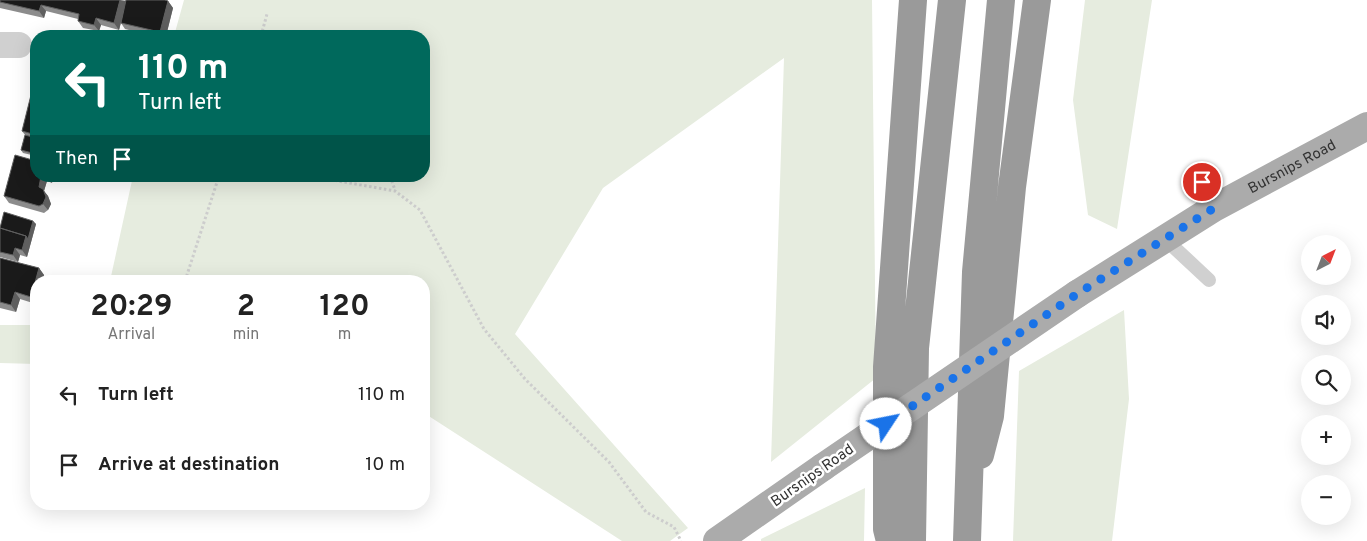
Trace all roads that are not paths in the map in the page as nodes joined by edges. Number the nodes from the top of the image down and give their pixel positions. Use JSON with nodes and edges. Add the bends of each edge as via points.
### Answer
{"nodes":[{"id":1,"x":913,"y":0,"type":"edge"},
{"id":2,"x":952,"y":0,"type":"edge"},
{"id":3,"x":1001,"y":0,"type":"edge"},
{"id":4,"x":1037,"y":0,"type":"edge"},
{"id":5,"x":1367,"y":126,"type":"edge"},
{"id":6,"x":1202,"y":182,"type":"dead end"},
{"id":7,"x":1214,"y":208,"type":"junction"},
{"id":8,"x":1164,"y":238,"type":"junction"},
{"id":9,"x":1209,"y":280,"type":"dead end"},
{"id":10,"x":967,"y":502,"type":"junction"},
{"id":11,"x":717,"y":541,"type":"edge"},
{"id":12,"x":890,"y":541,"type":"edge"},
{"id":13,"x":912,"y":541,"type":"edge"},
{"id":14,"x":967,"y":541,"type":"edge"}],
"edges":[{"from":1,"to":12,"type":"highway","via":[[887,367],[887,529]]},
{"from":2,"to":13,"type":"highway","via":[[915,348]]},
{"from":3,"to":10,"type":"highway","via":[[976,272]]},
{"from":4,"to":10,"type":"highway","via":[[1012,187],[990,416]]},
{"from":5,"to":7,"type":"main road","name":"Bursnips Road"},
{"from":6,"to":7,"type":"lane"},
{"from":7,"to":8,"type":"main road","name":"Bursnips Road"},
{"from":8,"to":9,"type":"lane"},
{"from":8,"to":11,"type":"main road","name":"Bursnips Road","bridge":true},
{"from":10,"to":14,"type":"highway"}]}
